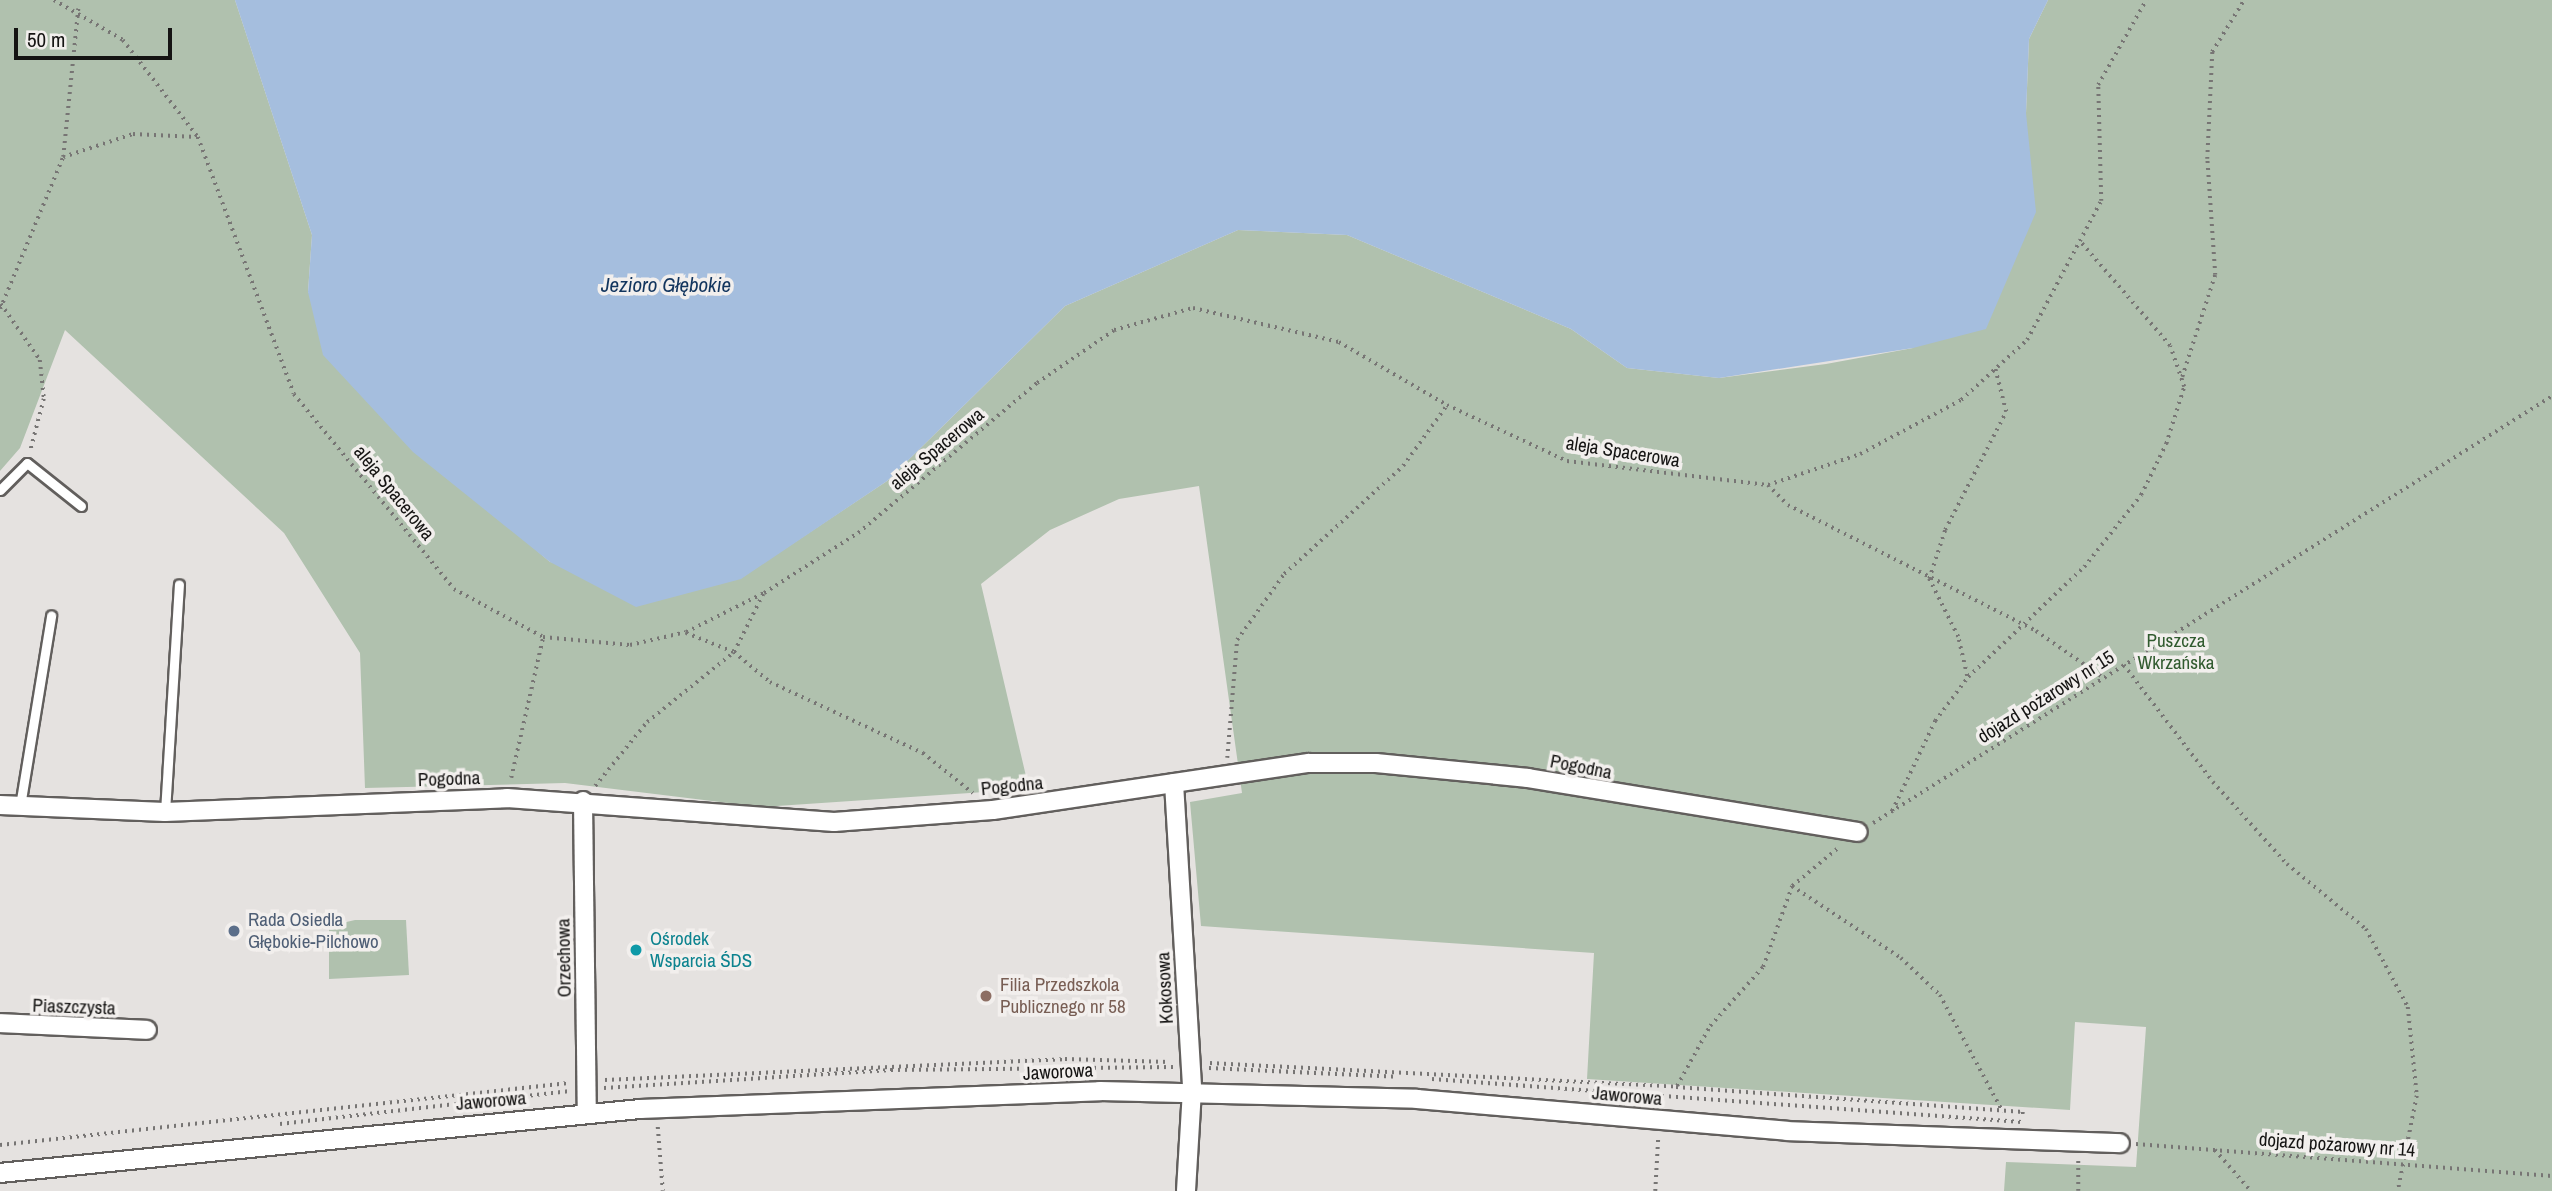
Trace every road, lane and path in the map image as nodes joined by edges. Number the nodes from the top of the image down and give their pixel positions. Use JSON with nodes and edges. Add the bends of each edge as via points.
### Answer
{"nodes":[{"id":1,"x":54,"y":0,"type":"edge"},
{"id":2,"x":2146,"y":0,"type":"edge"},
{"id":3,"x":2244,"y":0,"type":"edge"},
{"id":4,"x":78,"y":9,"type":"junction"},
{"id":5,"x":198,"y":137,"type":"junction"},
{"id":6,"x":63,"y":157,"type":"junction"},
{"id":7,"x":2081,"y":243,"type":"junction"},
{"id":8,"x":1,"y":306,"type":"edge"},
{"id":9,"x":1995,"y":369,"type":"junction"},
{"id":10,"x":2181,"y":379,"type":"junction"},
{"id":11,"x":2552,"y":396,"type":"edge"},
{"id":12,"x":1447,"y":405,"type":"junction"},
{"id":13,"x":27,"y":463,"type":"junction"},
{"id":14,"x":1768,"y":485,"type":"junction"},
{"id":15,"x":0,"y":489,"type":"edge"},
{"id":16,"x":81,"y":506,"type":"dead end"},
{"id":17,"x":1928,"y":579,"type":"junction"},
{"id":18,"x":180,"y":584,"type":"dead end"},
{"id":19,"x":764,"y":593,"type":"junction"},
{"id":20,"x":51,"y":616,"type":"dead end"},
{"id":21,"x":2021,"y":623,"type":"junction"},
{"id":22,"x":685,"y":632,"type":"junction"},
{"id":23,"x":543,"y":637,"type":"junction"},
{"id":24,"x":734,"y":652,"type":"junction"},
{"id":25,"x":2124,"y":665,"type":"junction"},
{"id":26,"x":2101,"y":676,"type":"junction"},
{"id":27,"x":1968,"y":677,"type":"junction"},
{"id":28,"x":1226,"y":775,"type":"junction"},
{"id":29,"x":1174,"y":783,"type":"junction"},
{"id":30,"x":507,"y":798,"type":"junction"},
{"id":31,"x":583,"y":801,"type":"junction"},
{"id":32,"x":0,"y":805,"type":"edge"},
{"id":33,"x":20,"y":806,"type":"junction"},
{"id":34,"x":993,"y":810,"type":"junction"},
{"id":35,"x":165,"y":812,"type":"junction"},
{"id":36,"x":1891,"y":813,"type":"junction"},
{"id":37,"x":1858,"y":832,"type":"junction"},
{"id":38,"x":1792,"y":886,"type":"junction"},
{"id":39,"x":0,"y":1023,"type":"edge"},
{"id":40,"x":147,"y":1030,"type":"dead end"},
{"id":41,"x":1192,"y":1090,"type":"junction"},
{"id":42,"x":587,"y":1114,"type":"junction"},
{"id":43,"x":2006,"y":1117,"type":"dead end"},
{"id":44,"x":1659,"y":1120,"type":"junction"},
{"id":45,"x":658,"y":1121,"type":"dead end"},
{"id":46,"x":2078,"y":1141,"type":"junction"},
{"id":47,"x":2120,"y":1143,"type":"joint"},
{"id":48,"x":2215,"y":1150,"type":"junction"},
{"id":49,"x":2401,"y":1164,"type":"junction"},
{"id":50,"x":0,"y":1173,"type":"edge"},
{"id":51,"x":2552,"y":1176,"type":"edge"},
{"id":52,"x":663,"y":1191,"type":"edge"},
{"id":53,"x":1186,"y":1191,"type":"edge"},
{"id":54,"x":1655,"y":1191,"type":"edge"},
{"id":55,"x":2078,"y":1191,"type":"edge"},
{"id":56,"x":2251,"y":1191,"type":"edge"},
{"id":57,"x":2398,"y":1191,"type":"edge"}],
"edges":[{"from":1,"to":4,"type":"path","name":"aleja Spacerowa"},
{"from":2,"to":7,"type":"path","via":[[2098,85],[2101,201]]},
{"from":3,"to":10,"type":"path","via":[[2212,52],[2207,159],[2215,275]]},
{"from":4,"to":5,"type":"path","name":"aleja Spacerowa","via":[[122,40]]},
{"from":4,"to":6,"type":"path"},
{"from":5,"to":6,"type":"path","via":[[134,134]]},
{"from":5,"to":23,"type":"path","name":"aleja Spacerowa","via":[[294,394],[454,589]]},
{"from":6,"to":8,"type":"path"},
{"from":7,"to":9,"type":"path","via":[[2027,340]]},
{"from":7,"to":10,"type":"path","via":[[2170,346]]},
{"from":8,"to":13,"type":"path","via":[[40,360],[44,399]]},
{"from":9,"to":14,"type":"path","via":[[1961,400],[1860,454]]},
{"from":9,"to":17,"type":"path","via":[[2006,412],[1945,530]]},
{"from":10,"to":21,"type":"path","via":[[2166,444],[2141,495],[2084,567]]},
{"from":11,"to":25,"type":"path","name":"dojazd pożarowy nr 15"},
{"from":12,"to":14,"type":"path","name":"aleja Spacerowa","via":[[1567,461]]},
{"from":12,"to":19,"type":"path","name":"aleja Spacerowa","via":[[1339,342],[1193,308],[1114,330],[1037,383],[858,533]]},
{"from":12,"to":28,"type":"path","via":[[1403,466],[1284,574],[1237,640]]},
{"from":13,"to":15,"type":"lane"},
{"from":13,"to":16,"type":"lane"},
{"from":14,"to":17,"type":"path","via":[[1788,505]]},
{"from":17,"to":21,"type":"path"},
{"from":17,"to":27,"type":"path","via":[[1958,637]]},
{"from":18,"to":35,"type":"lane"},
{"from":19,"to":22,"type":"path","name":"aleja Spacerowa"},
{"from":19,"to":24,"type":"path"},
{"from":20,"to":33,"type":"lane"},
{"from":21,"to":26,"type":"path"},
{"from":21,"to":27,"type":"path"},
{"from":22,"to":23,"type":"path","name":"aleja Spacerowa","via":[[630,645]]},
{"from":22,"to":24,"type":"path"},
{"from":23,"to":30,"type":"path"},
{"from":24,"to":31,"type":"path","via":[[647,722]]},
{"from":24,"to":34,"type":"path","via":[[770,682],[923,753]]},
{"from":25,"to":26,"type":"path","name":"dojazd pożarowy nr 15"},
{"from":25,"to":49,"type":"path","via":[[2213,782],[2287,864],[2366,929],[2409,1007],[2417,1096]]},
{"from":26,"to":36,"type":"path","name":"dojazd pożarowy nr 15"},
{"from":27,"to":36,"type":"path","via":[[1935,720]]},
{"from":28,"to":29,"type":"street","name":"Pogodna"},
{"from":28,"to":37,"type":"street","name":"Pogodna","via":[[1309,764],[1424,765]]},
{"from":29,"to":34,"type":"street","name":"Pogodna"},
{"from":29,"to":41,"type":"street","name":"Kokosowa"},
{"from":30,"to":31,"type":"street","name":"Pogodna"},
{"from":30,"to":35,"type":"street","name":"Pogodna"},
{"from":31,"to":34,"type":"street","name":"Pogodna","via":[[789,823]]},
{"from":31,"to":42,"type":"street","name":"Orzechowa"},
{"from":32,"to":33,"type":"street","name":"Pogodna"},
{"from":33,"to":35,"type":"street","name":"Pogodna"},
{"from":36,"to":37,"type":"path","name":"dojazd pożarowy nr 15"},
{"from":37,"to":38,"type":"path","name":"dojazd pożarowy nr 15"},
{"from":38,"to":43,"type":"path","via":[[1901,958],[1940,995]]},
{"from":38,"to":44,"type":"path","via":[[1763,967],[1710,1027]]},
{"from":39,"to":40,"type":"street","name":"Piaszczysta"},
{"from":41,"to":42,"type":"street","name":"Jaworowa"},
{"from":41,"to":44,"type":"street","name":"Jaworowa","via":[[1417,1099]]},
{"from":41,"to":53,"type":"street","name":"Kokosowa"},
{"from":42,"to":50,"type":"street","name":"Jaworowa"},
{"from":44,"to":46,"type":"street","name":"Jaworowa"},
{"from":44,"to":54,"type":"path"},
{"from":45,"to":52,"type":"path"},
{"from":46,"to":47,"type":"street","name":"Jaworowa"},
{"from":46,"to":55,"type":"path"},
{"from":47,"to":48,"type":"path","name":"dojazd pożarowy nr 14"},
{"from":48,"to":49,"type":"path","name":"dojazd pożarowy nr 14"},
{"from":48,"to":56,"type":"path"},
{"from":49,"to":51,"type":"path","name":"dojazd pożarowy nr 14"},
{"from":49,"to":57,"type":"path"}]}
